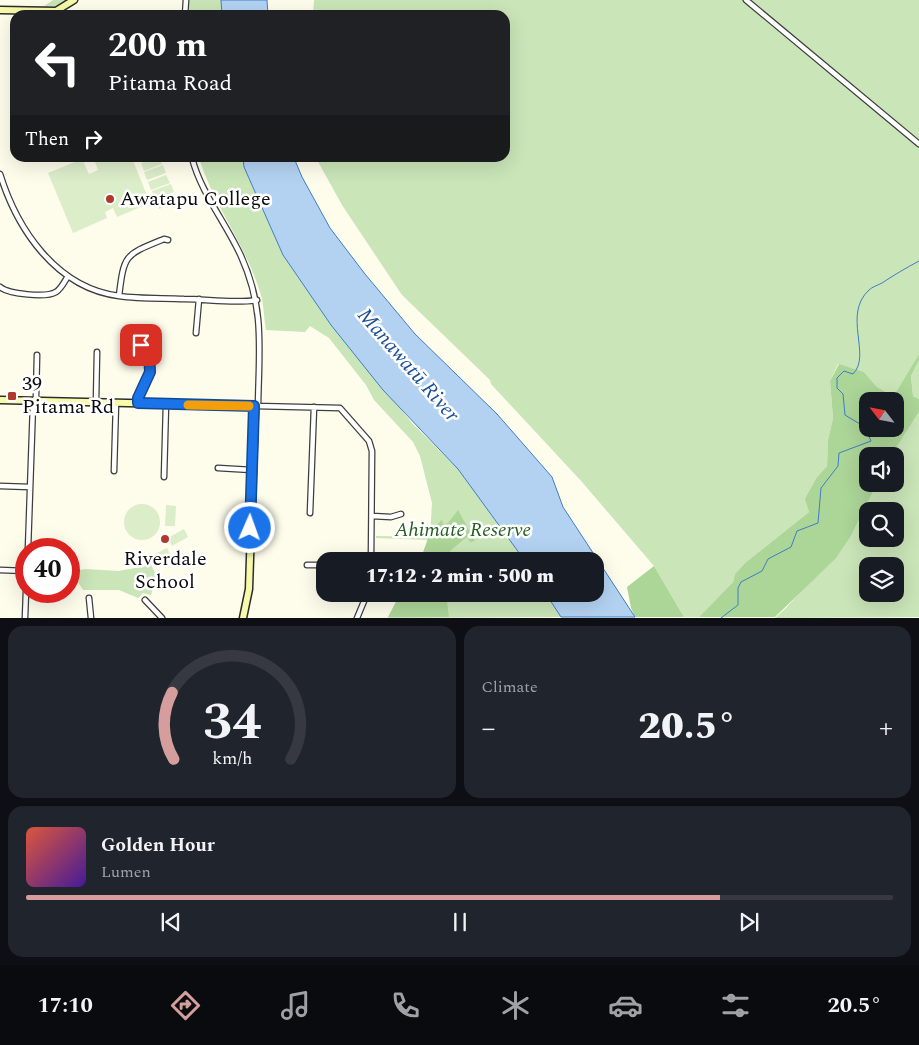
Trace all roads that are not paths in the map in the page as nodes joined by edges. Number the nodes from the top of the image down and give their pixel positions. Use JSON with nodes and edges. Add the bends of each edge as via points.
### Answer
{"nodes":[{"id":1,"x":74,"y":0,"type":"edge"},
{"id":2,"x":746,"y":0,"type":"edge"},
{"id":3,"x":58,"y":10,"type":"edge"},
{"id":4,"x":919,"y":144,"type":"edge"},
{"id":5,"x":194,"y":162,"type":"edge"},
{"id":6,"x":0,"y":174,"type":"edge"},
{"id":7,"x":168,"y":240,"type":"dead end"},
{"id":8,"x":68,"y":276,"type":"junction"},
{"id":9,"x":0,"y":287,"type":"edge"},
{"id":10,"x":119,"y":296,"type":"junction"},
{"id":11,"x":199,"y":299,"type":"junction"},
{"id":12,"x":256,"y":300,"type":"junction"},
{"id":13,"x":196,"y":333,"type":"dead end"},
{"id":14,"x":141,"y":345,"type":"dead end"},
{"id":15,"x":97,"y":352,"type":"dead end"},
{"id":16,"x":37,"y":355,"type":"dead end"},
{"id":17,"x":0,"y":400,"type":"edge"},
{"id":18,"x":34,"y":401,"type":"junction"},
{"id":19,"x":96,"y":402,"type":"junction"},
{"id":20,"x":116,"y":403,"type":"junction"},
{"id":21,"x":138,"y":403,"type":"junction"},
{"id":22,"x":166,"y":404,"type":"junction"},
{"id":23,"x":256,"y":406,"type":"junction"},
{"id":24,"x":314,"y":407,"type":"junction"},
{"id":25,"x":218,"y":468,"type":"dead end"},
{"id":26,"x":252,"y":470,"type":"junction"},
{"id":27,"x":114,"y":471,"type":"dead end"},
{"id":28,"x":164,"y":477,"type":"dead end"},
{"id":29,"x":0,"y":486,"type":"edge"},
{"id":30,"x":30,"y":487,"type":"junction"},
{"id":31,"x":310,"y":513,"type":"dead end"},
{"id":32,"x":400,"y":514,"type":"dead end"},
{"id":33,"x":372,"y":516,"type":"junction"},
{"id":34,"x":28,"y":538,"type":"edge"},
{"id":35,"x":371,"y":552,"type":"edge"},
{"id":36,"x":307,"y":565,"type":"dead end"},
{"id":37,"x":316,"y":565,"type":"edge"},
{"id":38,"x":0,"y":570,"type":"edge"},
{"id":39,"x":15,"y":571,"type":"edge"},
{"id":40,"x":89,"y":598,"type":"dead end"},
{"id":41,"x":145,"y":600,"type":"dead end"},
{"id":42,"x":364,"y":602,"type":"edge"},
{"id":43,"x":26,"y":603,"type":"edge"},
{"id":44,"x":25,"y":618,"type":"edge"},
{"id":45,"x":91,"y":618,"type":"edge"},
{"id":46,"x":162,"y":618,"type":"edge"},
{"id":47,"x":243,"y":618,"type":"edge"},
{"id":48,"x":357,"y":618,"type":"edge"}],
"edges":[{"from":1,"to":3,"type":"street"},
{"from":2,"to":4,"type":"street"},
{"from":5,"to":12,"type":"street","via":[[207,195],[240,254]]},
{"from":6,"to":8,"type":"street","via":[[9,201],[26,232],[47,258]]},
{"from":7,"to":10,"type":"street","via":[[134,251],[129,256],[123,267]]},
{"from":8,"to":9,"type":"street","via":[[56,292],[49,294],[10,293]]},
{"from":8,"to":10,"type":"street","via":[[90,288]]},
{"from":10,"to":11,"type":"street"},
{"from":11,"to":12,"type":"street"},
{"from":11,"to":13,"type":"street"},
{"from":12,"to":23,"type":"street","via":[[260,332]]},
{"from":14,"to":21,"type":"street","via":[[149,350],[150,372]]},
{"from":15,"to":19,"type":"street"},
{"from":16,"to":18,"type":"street"},
{"from":17,"to":18,"type":"street"},
{"from":18,"to":19,"type":"street"},
{"from":18,"to":30,"type":"street"},
{"from":19,"to":20,"type":"street"},
{"from":20,"to":21,"type":"street"},
{"from":20,"to":27,"type":"street"},
{"from":21,"to":22,"type":"street"},
{"from":22,"to":23,"type":"street"},
{"from":22,"to":28,"type":"street"},
{"from":23,"to":24,"type":"street"},
{"from":23,"to":26,"type":"street"},
{"from":24,"to":31,"type":"street"},
{"from":24,"to":33,"type":"street","via":[[342,409],[370,443]]},
{"from":25,"to":26,"type":"street"},
{"from":26,"to":47,"type":"street","via":[[249,589]]},
{"from":29,"to":30,"type":"street"},
{"from":30,"to":34,"type":"street"},
{"from":32,"to":33,"type":"street"},
{"from":33,"to":35,"type":"street"},
{"from":36,"to":37,"type":"street"},
{"from":38,"to":39,"type":"street"},
{"from":40,"to":45,"type":"street"},
{"from":41,"to":46,"type":"street"},
{"from":42,"to":48,"type":"street"},
{"from":43,"to":44,"type":"street"}]}
